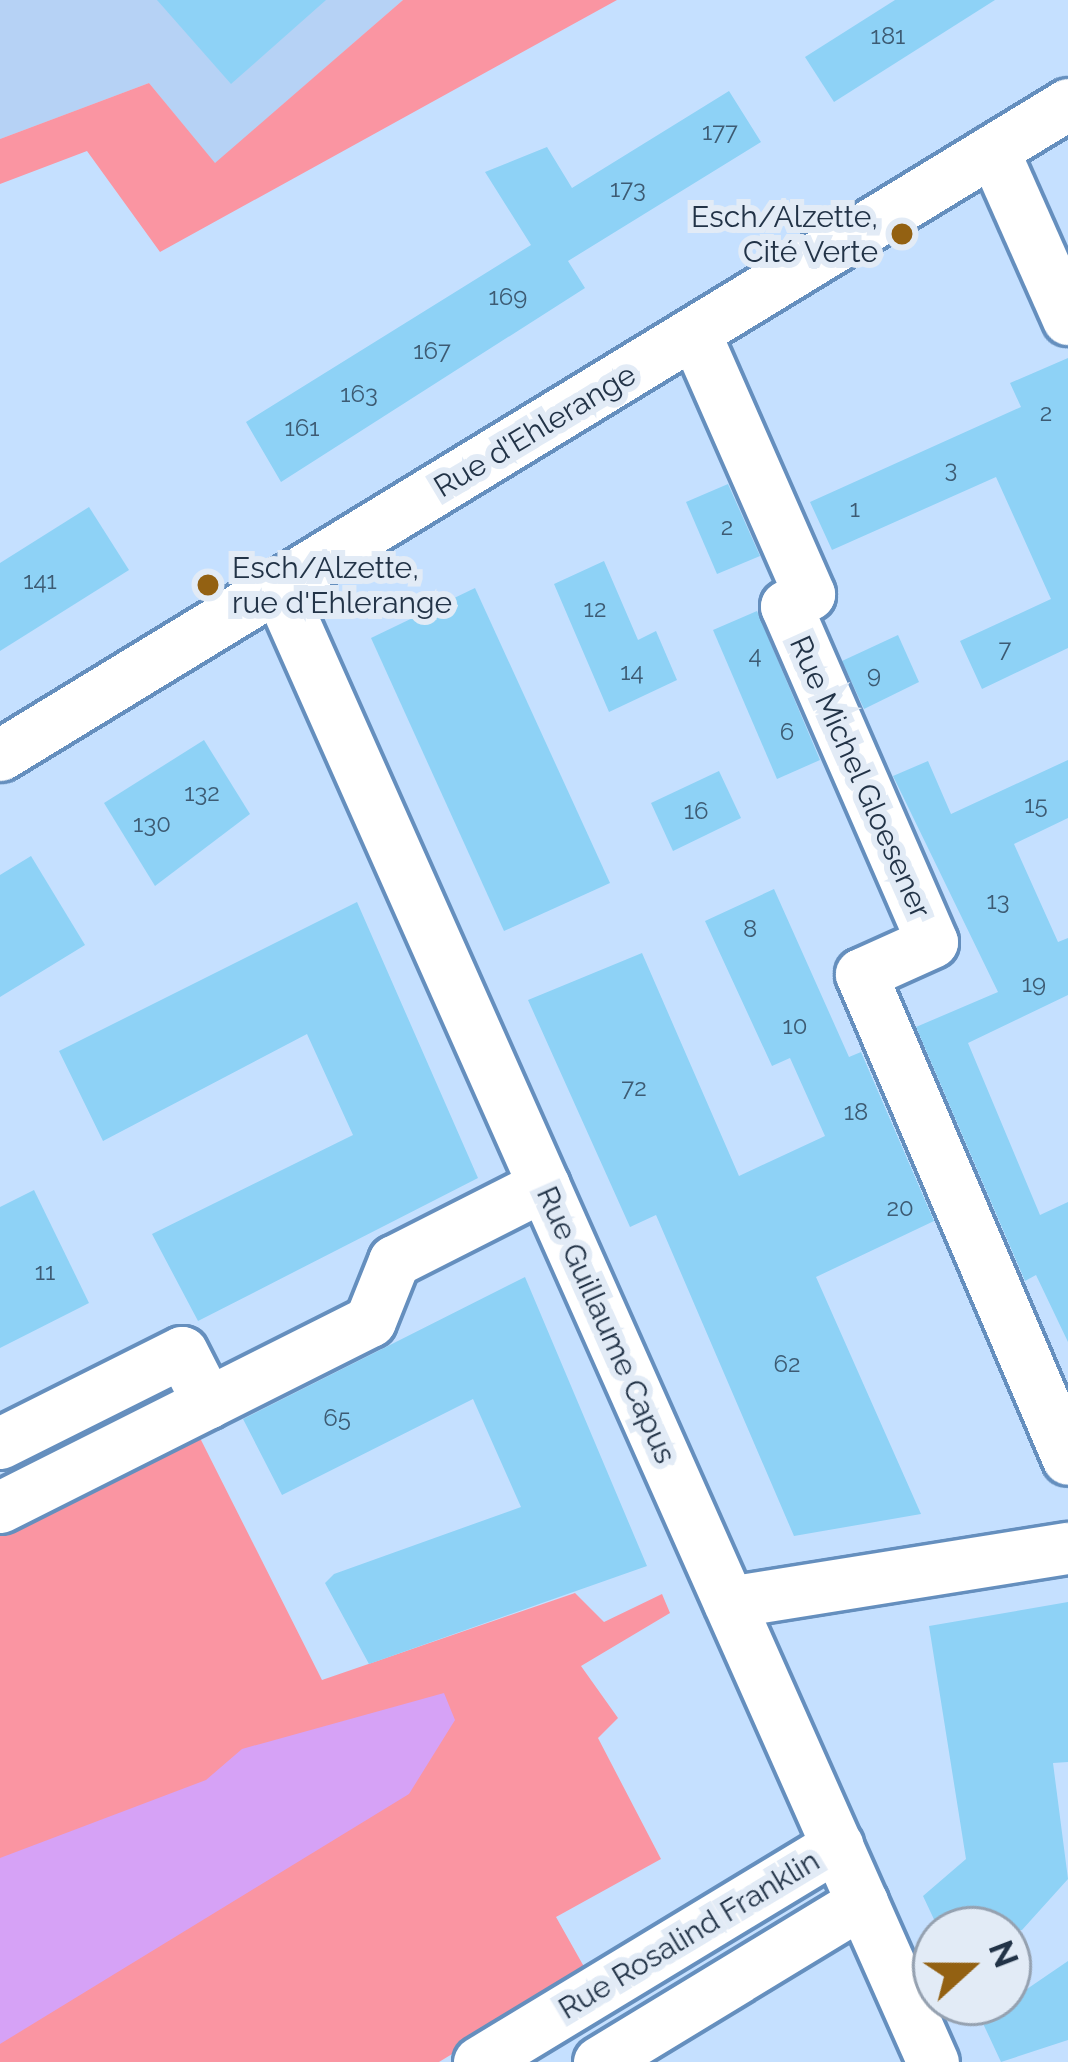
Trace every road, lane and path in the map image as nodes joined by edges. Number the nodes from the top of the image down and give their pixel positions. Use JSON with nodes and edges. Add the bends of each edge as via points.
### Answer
{"nodes":[{"id":1,"x":1068,"y":104,"type":"edge"},
{"id":2,"x":993,"y":150,"type":"junction"},
{"id":3,"x":1068,"y":319,"type":"edge"},
{"id":4,"x":695,"y":334,"type":"junction"},
{"id":5,"x":278,"y":587,"type":"junction"},
{"id":6,"x":0,"y":755,"type":"edge"},
{"id":7,"x":544,"y":1185,"type":"junction"},
{"id":8,"x":208,"y":1403,"type":"junction"},
{"id":9,"x":0,"y":1443,"type":"edge"},
{"id":10,"x":1068,"y":1459,"type":"edge"},
{"id":11,"x":0,"y":1508,"type":"edge"},
{"id":12,"x":1068,"y":1548,"type":"edge"},
{"id":13,"x":729,"y":1603,"type":"junction"},
{"id":14,"x":837,"y":1845,"type":"junction"},
{"id":15,"x":862,"y":1902,"type":"junction"},
{"id":16,"x":479,"y":2062,"type":"edge"},
{"id":17,"x":598,"y":2062,"type":"edge"},
{"id":18,"x":933,"y":2062,"type":"edge"}],
"edges":[{"from":1,"to":2,"type":"street","name":"Rue d'Ehlerange"},
{"from":2,"to":3,"type":"street"},
{"from":2,"to":4,"type":"street","name":"Rue d'Ehlerange"},
{"from":4,"to":5,"type":"street","name":"Rue d'Ehlerange"},
{"from":4,"to":10,"type":"street","name":"Rue Michel Gloesener","via":[[809,594],[786,606],[932,942],[861,974]]},
{"from":5,"to":6,"type":"street","name":"Rue d'Ehlerange"},
{"from":5,"to":7,"type":"street","name":"Rue Guillaume Capus"},
{"from":7,"to":8,"type":"street","via":[[394,1261],[370,1321]]},
{"from":7,"to":13,"type":"street","name":"Rue Guillaume Capus"},
{"from":8,"to":9,"type":"street","via":[[182,1352]]},
{"from":8,"to":11,"type":"street"},
{"from":12,"to":13,"type":"street"},
{"from":13,"to":14,"type":"street","name":"Rue Guillaume Capus"},
{"from":14,"to":15,"type":"street","name":"Rue Guillaume Capus"},
{"from":14,"to":16,"type":"street","name":"Rue Rosalind Franklin"},
{"from":15,"to":17,"type":"street","name":"Rue Rosalind Franklin"},
{"from":15,"to":18,"type":"street","name":"Rue Guillaume Capus"}]}
